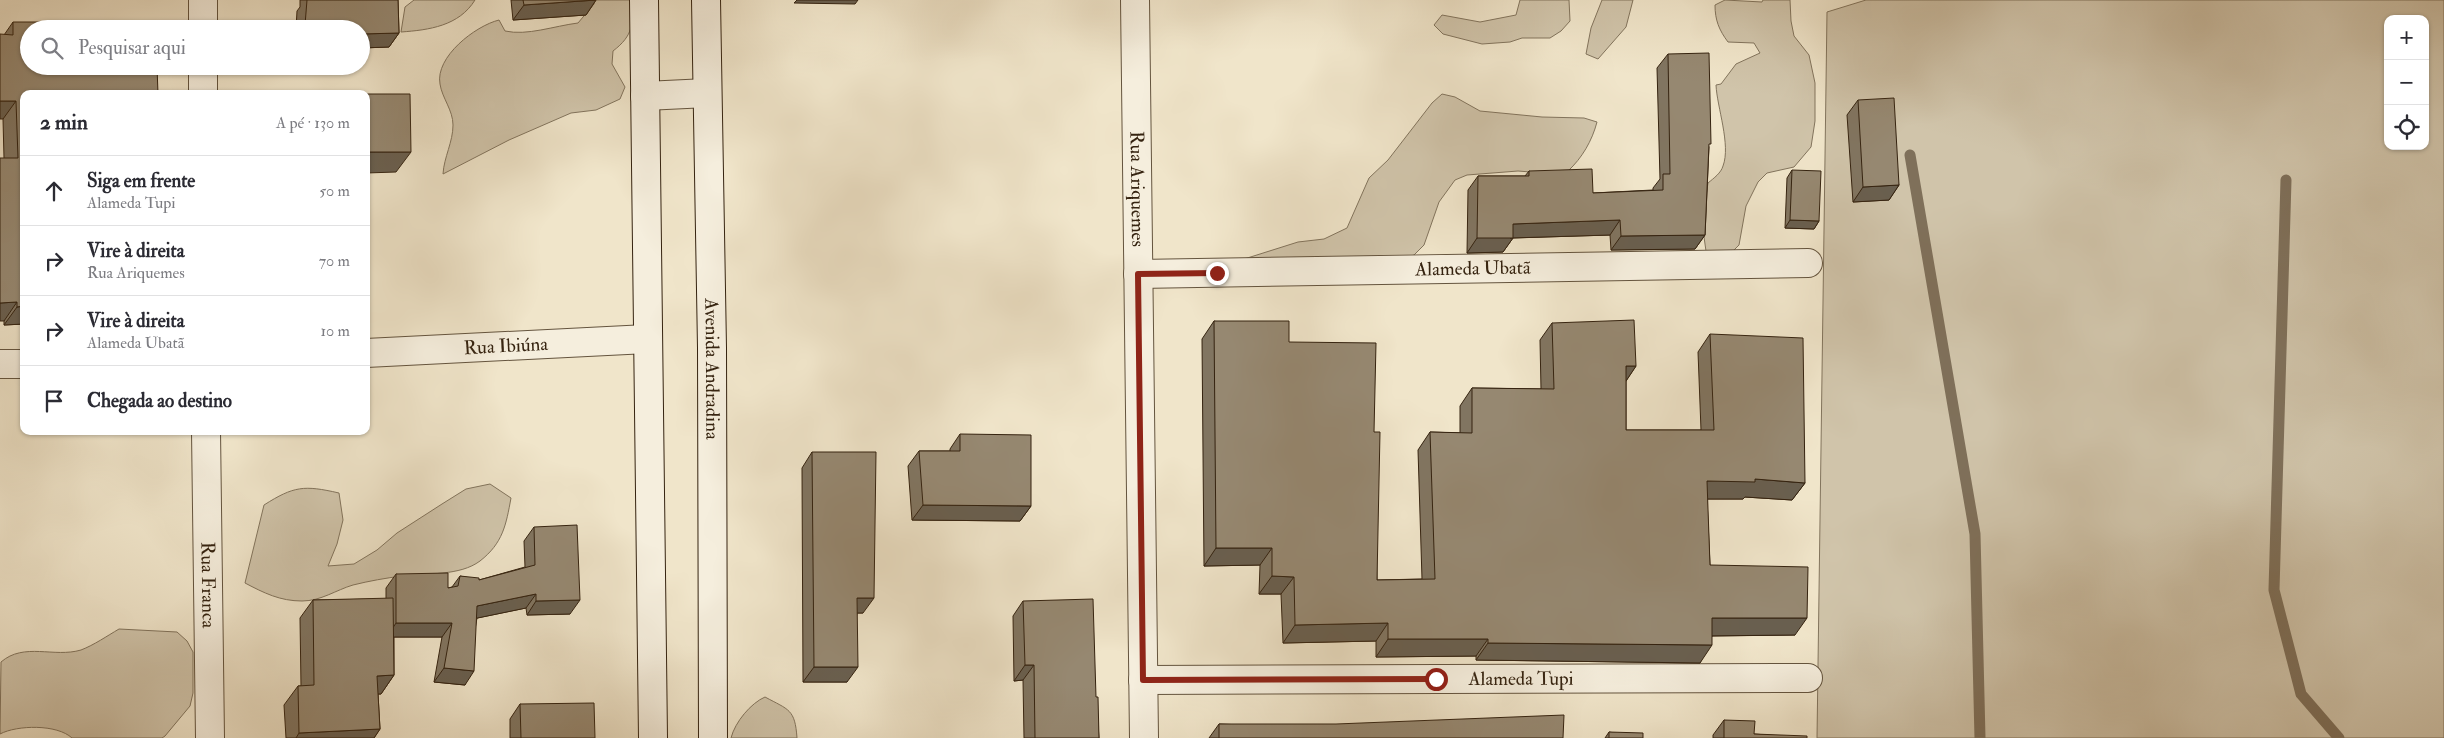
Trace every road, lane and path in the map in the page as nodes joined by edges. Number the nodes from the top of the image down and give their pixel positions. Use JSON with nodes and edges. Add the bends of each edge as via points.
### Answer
{"nodes":[{"id":1,"x":203,"y":0,"type":"edge"},
{"id":2,"x":644,"y":0,"type":"edge"},
{"id":3,"x":706,"y":0,"type":"edge"},
{"id":4,"x":1135,"y":0,"type":"edge"},
{"id":5,"x":203,"y":20,"type":"edge"},
{"id":6,"x":203,"y":75,"type":"edge"},
{"id":7,"x":203,"y":90,"type":"edge"},
{"id":8,"x":707,"y":93,"type":"junction"},
{"id":9,"x":645,"y":96,"type":"junction"},
{"id":10,"x":1808,"y":263,"type":"dead end"},
{"id":11,"x":1138,"y":274,"type":"junction"},
{"id":12,"x":647,"y":339,"type":"junction"},
{"id":13,"x":370,"y":353,"type":"edge"},
{"id":14,"x":0,"y":364,"type":"edge"},
{"id":15,"x":20,"y":364,"type":"edge"},
{"id":16,"x":206,"y":435,"type":"edge"},
{"id":17,"x":1808,"y":678,"type":"dead end"},
{"id":18,"x":1143,"y":680,"type":"junction"},
{"id":19,"x":210,"y":738,"type":"edge"},
{"id":20,"x":653,"y":738,"type":"edge"},
{"id":21,"x":713,"y":738,"type":"edge"},
{"id":22,"x":1144,"y":738,"type":"edge"}],
"edges":[{"from":1,"to":5,"type":"street"},
{"from":2,"to":9,"type":"street"},
{"from":3,"to":8,"type":"street","name":"Avenida Andradina"},
{"from":4,"to":11,"type":"street","name":"Rua Ariquemes"},
{"from":6,"to":7,"type":"street"},
{"from":8,"to":9,"type":"street"},
{"from":8,"to":21,"type":"street","name":"Avenida Andradina","via":[[712,348]]},
{"from":9,"to":12,"type":"street"},
{"from":10,"to":11,"type":"street","name":"Alameda Ubatã"},
{"from":11,"to":18,"type":"street","name":"Rua Ariquemes"},
{"from":12,"to":13,"type":"street","name":"Rua Ibiúna"},
{"from":12,"to":20,"type":"street"},
{"from":14,"to":15,"type":"street"},
{"from":16,"to":19,"type":"street","name":"Rua Franca"},
{"from":17,"to":18,"type":"street","name":"Alameda Tupi"},
{"from":18,"to":22,"type":"street","name":"Rua Ariquemes"}]}
